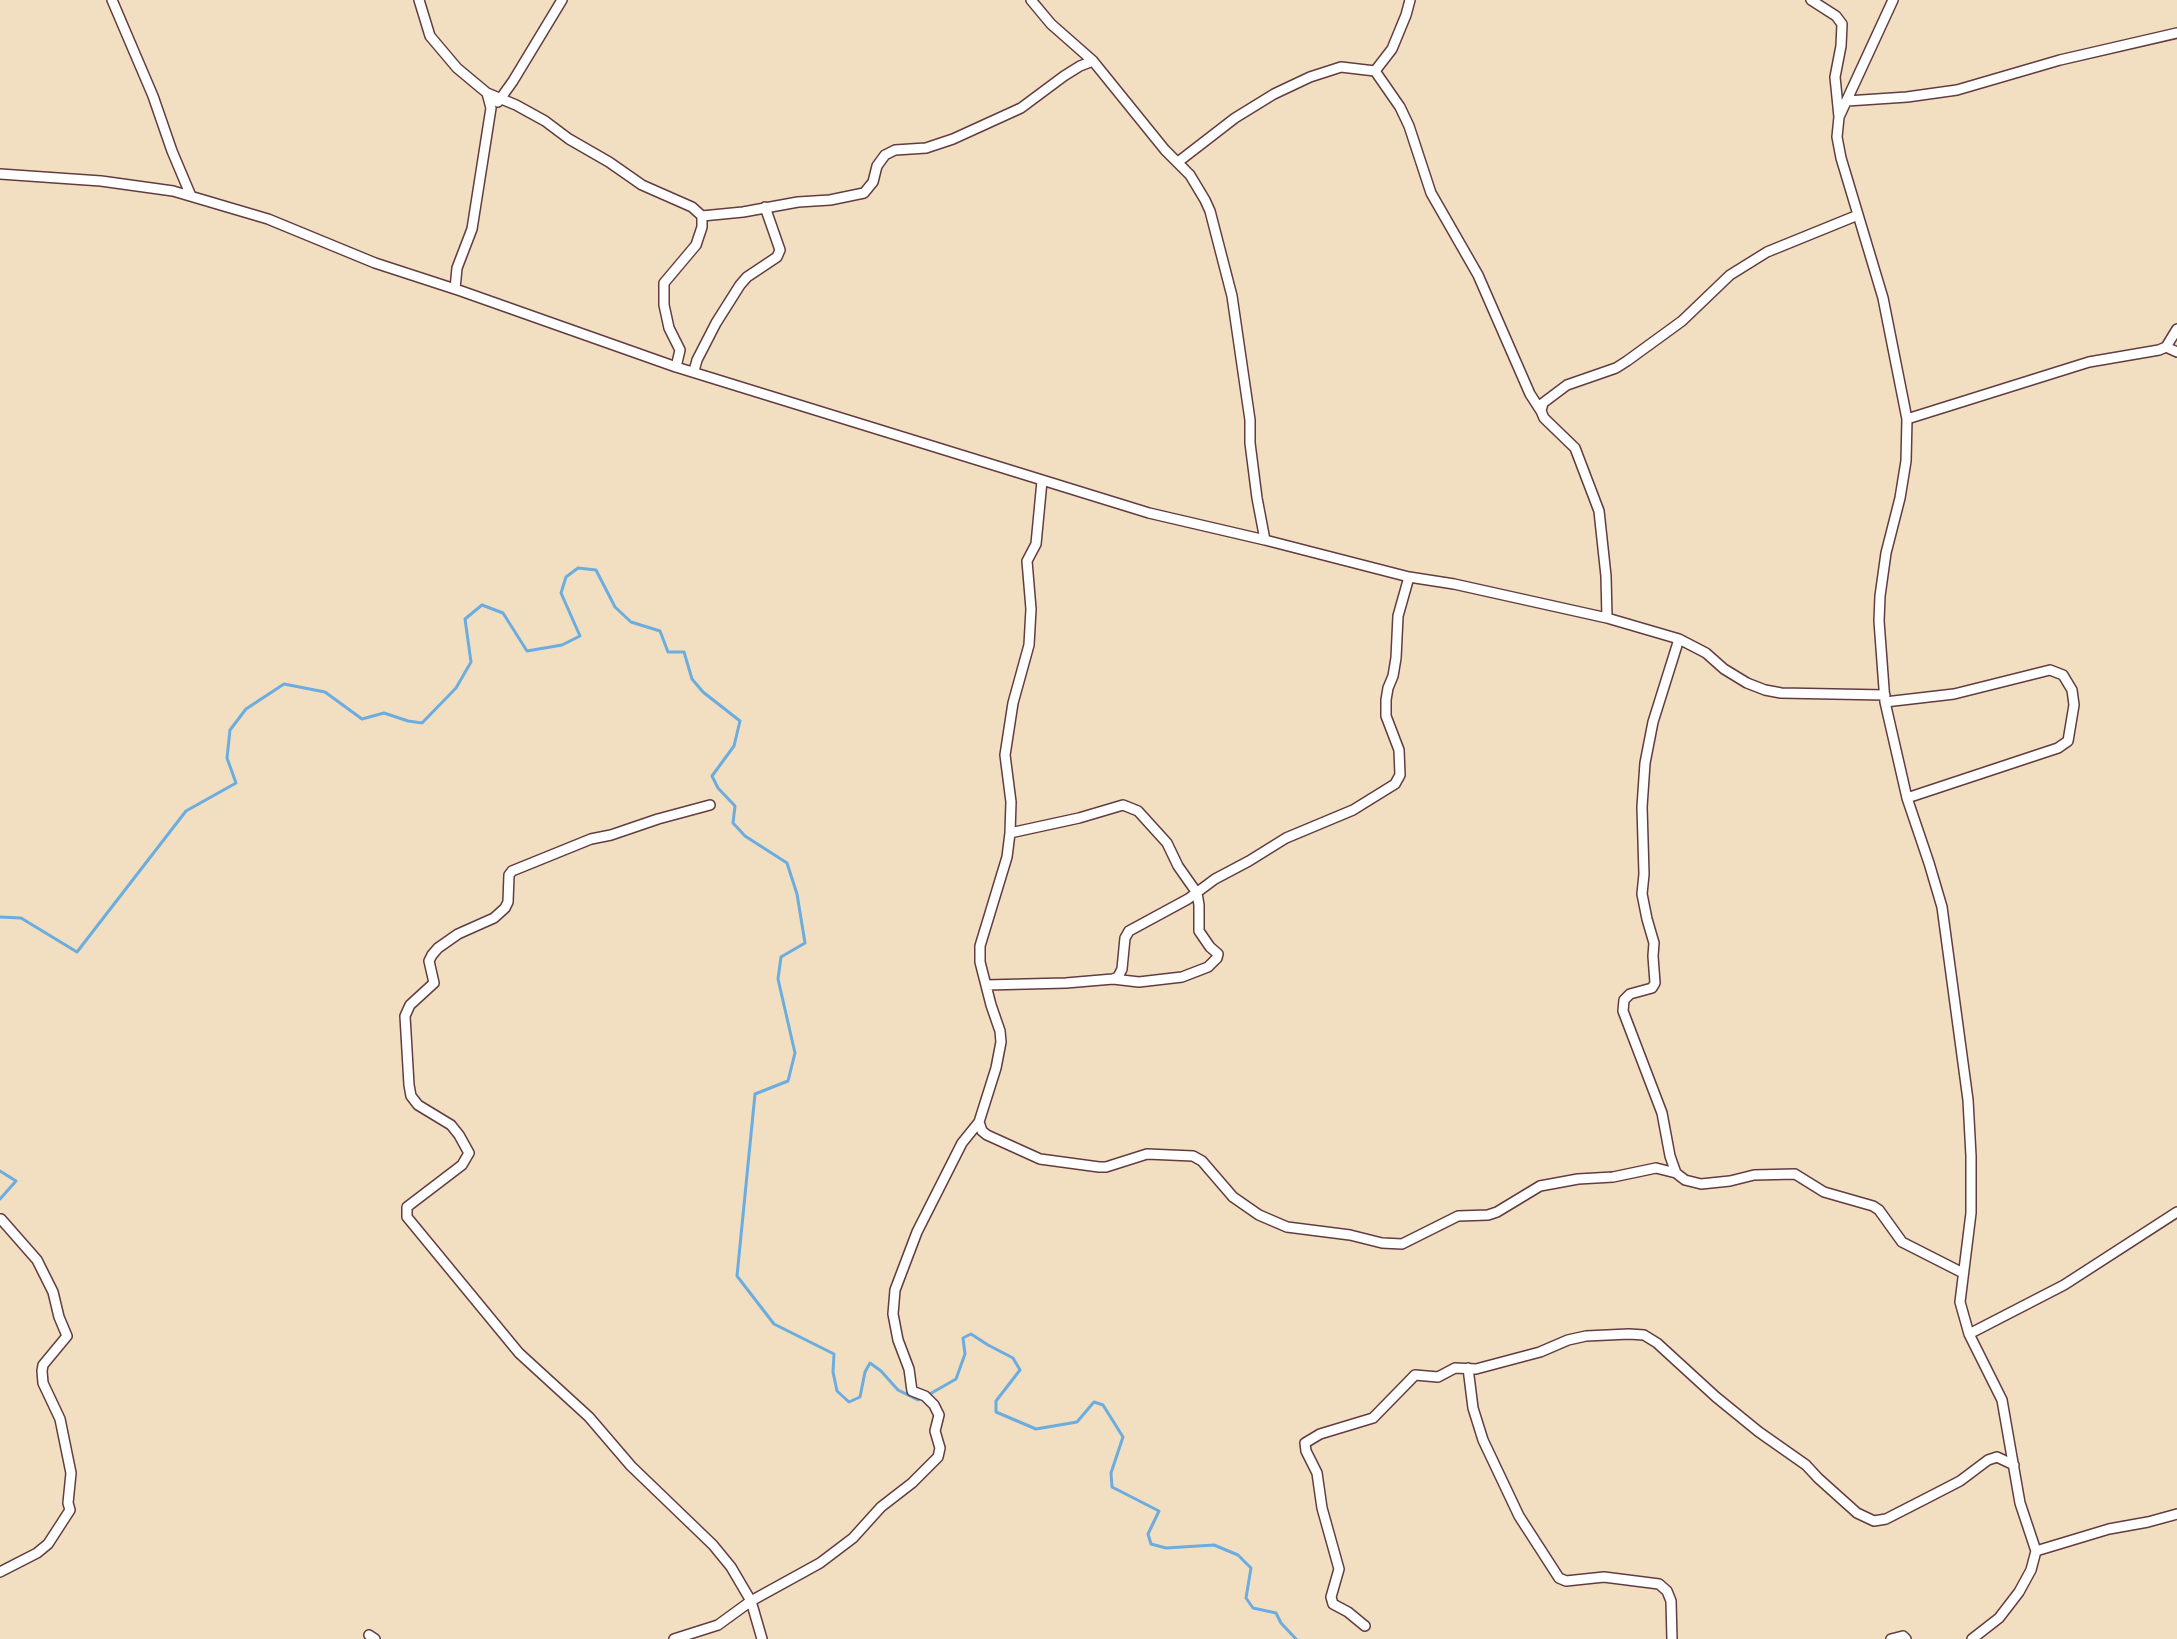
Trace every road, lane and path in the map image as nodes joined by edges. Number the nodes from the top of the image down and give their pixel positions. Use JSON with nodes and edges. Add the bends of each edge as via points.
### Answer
{"nodes":[{"id":1,"x":112,"y":0,"type":"edge"},
{"id":2,"x":418,"y":0,"type":"edge"},
{"id":3,"x":562,"y":0,"type":"edge"},
{"id":4,"x":1031,"y":0,"type":"edge"},
{"id":5,"x":1410,"y":0,"type":"edge"},
{"id":6,"x":1811,"y":0,"type":"edge"},
{"id":7,"x":1893,"y":0,"type":"edge"},
{"id":8,"x":2177,"y":33,"type":"edge"},
{"id":9,"x":1093,"y":61,"type":"junction"},
{"id":10,"x":1375,"y":71,"type":"junction"},
{"id":11,"x":487,"y":93,"type":"junction"},
{"id":12,"x":501,"y":99,"type":"junction"},
{"id":13,"x":1847,"y":101,"type":"junction"},
{"id":14,"x":491,"y":108,"type":"junction"},
{"id":15,"x":1839,"y":117,"type":"junction"},
{"id":16,"x":1178,"y":162,"type":"junction"},
{"id":17,"x":0,"y":174,"type":"edge"},
{"id":18,"x":190,"y":196,"type":"junction"},
{"id":19,"x":765,"y":207,"type":"junction"},
{"id":20,"x":1858,"y":215,"type":"junction"},
{"id":21,"x":702,"y":216,"type":"junction"},
{"id":22,"x":455,"y":289,"type":"junction"},
{"id":23,"x":2177,"y":329,"type":"edge"},
{"id":24,"x":2166,"y":347,"type":"junction"},
{"id":25,"x":2177,"y":352,"type":"edge"},
{"id":26,"x":676,"y":367,"type":"junction"},
{"id":27,"x":694,"y":371,"type":"junction"},
{"id":28,"x":1541,"y":411,"type":"junction"},
{"id":29,"x":1907,"y":419,"type":"junction"},
{"id":30,"x":1042,"y":481,"type":"junction"},
{"id":31,"x":1265,"y":540,"type":"junction"},
{"id":32,"x":1409,"y":577,"type":"junction"},
{"id":33,"x":1607,"y":618,"type":"junction"},
{"id":34,"x":1679,"y":639,"type":"junction"},
{"id":35,"x":1885,"y":699,"type":"junction"},
{"id":36,"x":1906,"y":798,"type":"junction"},
{"id":37,"x":710,"y":805,"type":"dead end"},
{"id":38,"x":1010,"y":833,"type":"junction"},
{"id":39,"x":1197,"y":893,"type":"junction"},
{"id":40,"x":1113,"y":979,"type":"junction"},
{"id":41,"x":986,"y":985,"type":"junction"},
{"id":42,"x":979,"y":1122,"type":"junction"},
{"id":43,"x":1676,"y":1173,"type":"junction"},
{"id":44,"x":2177,"y":1212,"type":"edge"},
{"id":45,"x":1,"y":1220,"type":"edge"},
{"id":46,"x":1963,"y":1273,"type":"junction"},
{"id":47,"x":1969,"y":1335,"type":"junction"},
{"id":48,"x":1468,"y":1368,"type":"junction"},
{"id":49,"x":2014,"y":1465,"type":"junction"},
{"id":50,"x":2177,"y":1514,"type":"edge"},
{"id":51,"x":2036,"y":1551,"type":"junction"},
{"id":52,"x":0,"y":1572,"type":"edge"},
{"id":53,"x":751,"y":1601,"type":"junction"},
{"id":54,"x":1365,"y":1626,"type":"dead end"},
{"id":55,"x":674,"y":1639,"type":"edge"},
{"id":56,"x":762,"y":1639,"type":"edge"},
{"id":57,"x":1672,"y":1639,"type":"edge"},
{"id":58,"x":1891,"y":1639,"type":"edge"},
{"id":59,"x":1906,"y":1639,"type":"edge"},
{"id":60,"x":1972,"y":1639,"type":"edge"}],
"edges":[{"from":1,"to":18,"type":"street"},
{"from":2,"to":11,"type":"street","via":[[430,36],[438,47]]},
{"from":3,"to":12,"type":"street"},
{"from":4,"to":9,"type":"street"},
{"from":5,"to":10,"type":"street","via":[[1392,49]]},
{"from":6,"to":15,"type":"street","via":[[1842,24],[1835,77]]},
{"from":7,"to":13,"type":"street"},
{"from":8,"to":13,"type":"street","via":[[2060,60],[1957,90]]},
{"from":9,"to":16,"type":"street"},
{"from":9,"to":19,"type":"street","via":[[1021,108],[953,139],[885,155],[864,193]]},
{"from":10,"to":16,"type":"street","via":[[1341,67],[1310,77],[1235,118]]},
{"from":10,"to":28,"type":"street","via":[[1400,107],[1431,193],[1478,275]]},
{"from":11,"to":12,"type":"street"},
{"from":11,"to":14,"type":"street"},
{"from":12,"to":14,"type":"street"},
{"from":12,"to":21,"type":"street","via":[[544,121],[642,185],[692,207]]},
{"from":13,"to":15,"type":"street"},
{"from":14,"to":22,"type":"street","via":[[472,229],[457,268]]},
{"from":15,"to":20,"type":"street","via":[[1841,158]]},
{"from":16,"to":31,"type":"street","via":[[1198,185],[1210,211],[1232,296]]},
{"from":17,"to":18,"type":"street","via":[[101,180]]},
{"from":18,"to":22,"type":"street","via":[[268,219],[375,263]]},
{"from":19,"to":21,"type":"street"},
{"from":19,"to":27,"type":"street","via":[[780,250],[777,257],[740,285]]},
{"from":20,"to":28,"type":"street","via":[[1767,252],[1730,275],[1682,321],[1627,361],[1567,385],[1542,403]]},
{"from":20,"to":29,"type":"street","via":[[1883,298]]},
{"from":21,"to":26,"type":"street","via":[[696,245],[664,283],[669,328],[680,350]]},
{"from":22,"to":26,"type":"street"},
{"from":23,"to":24,"type":"street"},
{"from":24,"to":25,"type":"street"},
{"from":24,"to":29,"type":"street","via":[[2089,362]]},
{"from":26,"to":27,"type":"street"},
{"from":27,"to":30,"type":"street"},
{"from":28,"to":33,"type":"street","via":[[1575,448],[1599,512]]},
{"from":29,"to":35,"type":"street","via":[[1906,461],[1880,596]]},
{"from":30,"to":31,"type":"street","via":[[1149,513]]},
{"from":30,"to":38,"type":"street","via":[[1036,544],[1027,561],[1029,645],[1013,703],[1005,755]]},
{"from":31,"to":32,"type":"street"},
{"from":32,"to":33,"type":"street"},
{"from":32,"to":39,"type":"street","via":[[1398,616],[1396,658],[1386,700],[1386,716],[1399,750],[1401,775],[1395,784],[1353,810],[1286,838]]},
{"from":33,"to":34,"type":"street"},
{"from":34,"to":35,"type":"street","via":[[1747,683],[1765,690]]},
{"from":34,"to":43,"type":"street","via":[[1653,722],[1645,763],[1642,894],[1654,943],[1655,983],[1652,988],[1630,994],[1624,1000],[1623,1011],[1662,1113]]},
{"from":35,"to":36,"type":"street"},
{"from":35,"to":36,"type":"street","via":[[1954,693],[2050,670],[2063,675],[2072,690],[2074,705],[2068,741],[2058,748]]},
{"from":36,"to":46,"type":"street","via":[[1942,907],[1968,1100],[1971,1213]]},
{"from":37,"to":53,"type":"street","via":[[591,839],[513,871],[509,875],[505,908],[494,918],[458,934],[432,955],[429,962],[434,983],[410,1005],[405,1016],[411,1096],[418,1106],[451,1125],[469,1153],[462,1165],[407,1208],[406,1217],[519,1353],[589,1417],[632,1467],[713,1545]]},
{"from":38,"to":39,"type":"street","via":[[1111,807],[1131,807],[1167,843]]},
{"from":38,"to":41,"type":"street","via":[[1007,857],[980,946]]},
{"from":39,"to":40,"type":"street","via":[[1129,931],[1120,975]]},
{"from":39,"to":40,"type":"street","via":[[1200,932],[1218,954],[1217,958],[1208,967],[1182,977],[1138,982]]},
{"from":40,"to":41,"type":"street"},
{"from":41,"to":42,"type":"street","via":[[1001,1042]]},
{"from":42,"to":43,"type":"street","via":[[987,1136],[1040,1159],[1106,1167],[1147,1154],[1193,1156],[1233,1197],[1259,1215],[1287,1227],[1382,1243],[1402,1244],[1458,1216],[1497,1212],[1540,1186],[1656,1168]]},
{"from":42,"to":53,"type":"street","via":[[962,1143],[917,1232],[895,1290],[893,1314],[912,1391],[925,1396],[939,1415],[934,1431],[940,1448],[938,1457],[881,1507],[853,1538],[820,1563]]},
{"from":43,"to":46,"type":"street","via":[[1701,1184],[1754,1175],[1795,1174],[1824,1192],[1873,1206],[1902,1242]]},
{"from":44,"to":47,"type":"street","via":[[2064,1285]]},
{"from":45,"to":52,"type":"street","via":[[37,1260],[53,1292],[67,1336],[42,1371],[60,1419],[72,1473],[70,1510],[48,1545]]},
{"from":46,"to":47,"type":"street","via":[[1960,1302]]},
{"from":47,"to":49,"type":"street","via":[[2002,1400]]},
{"from":48,"to":49,"type":"street","via":[[1540,1352],[1586,1336],[1644,1335],[1759,1432],[1806,1465],[1857,1513],[1874,1521],[1929,1497],[1988,1460],[1997,1457]]},
{"from":48,"to":54,"type":"street","via":[[1455,1368],[1438,1377],[1415,1374],[1373,1418],[1320,1434],[1305,1443],[1317,1473],[1339,1569],[1331,1597],[1333,1604]]},
{"from":48,"to":57,"type":"street","via":[[1473,1408],[1483,1440],[1519,1516],[1559,1578],[1566,1581],[1604,1577],[1659,1584],[1671,1601]]},
{"from":49,"to":51,"type":"street","via":[[2020,1503]]},
{"from":50,"to":51,"type":"street"},
{"from":51,"to":60,"type":"street","via":[[2019,1592],[1999,1618]]},
{"from":53,"to":55,"type":"street","via":[[718,1625]]},
{"from":53,"to":56,"type":"street"},
{"from":58,"to":59,"type":"street"}]}
